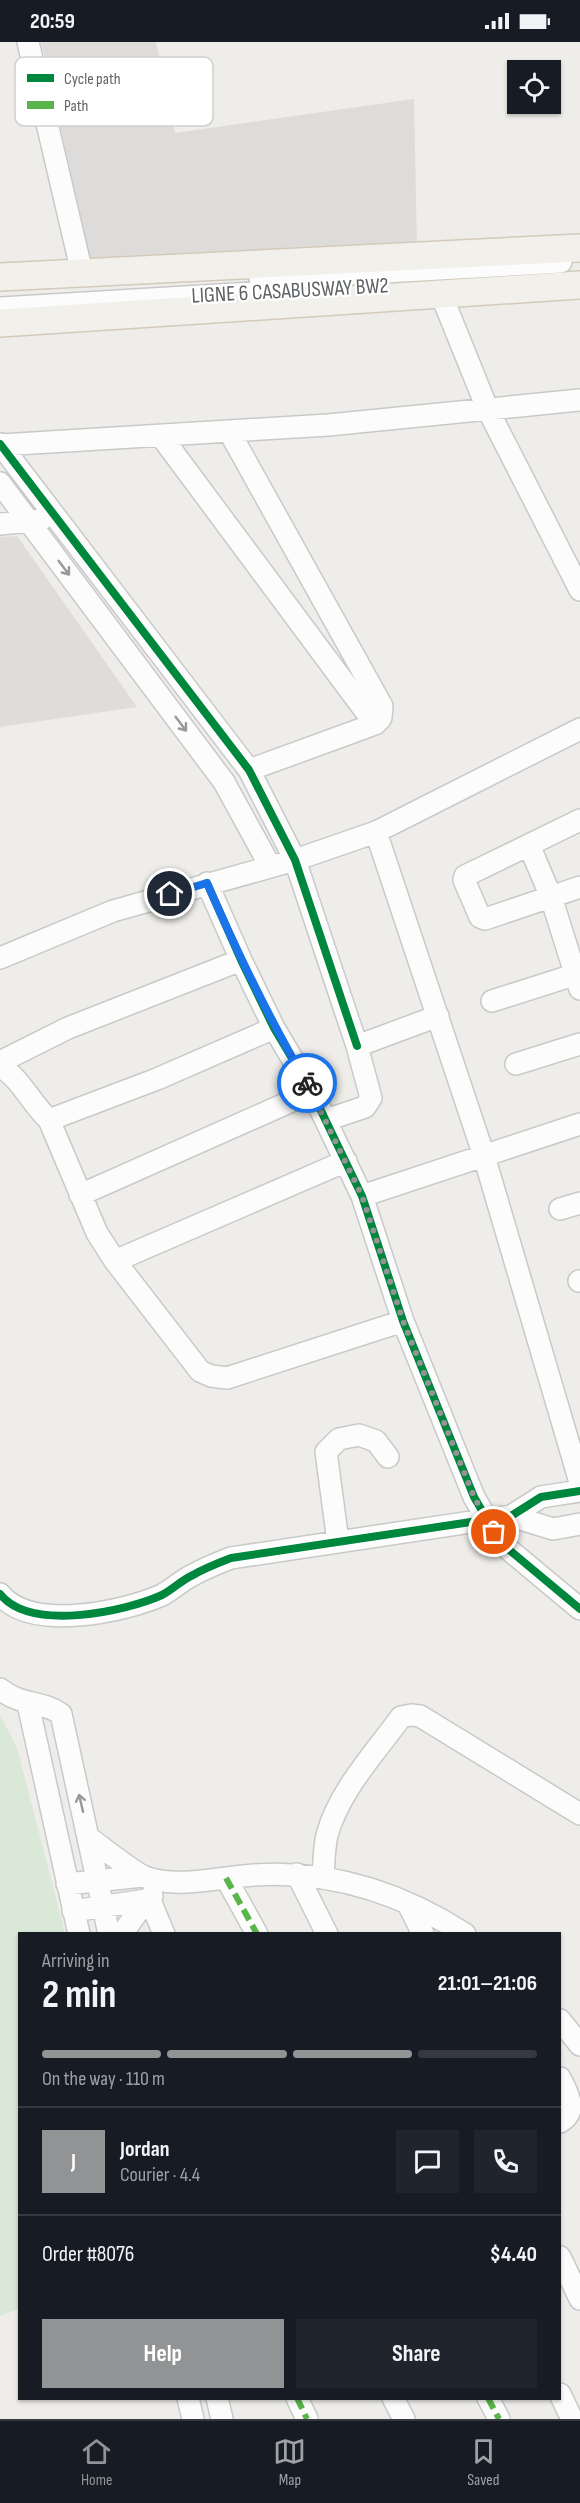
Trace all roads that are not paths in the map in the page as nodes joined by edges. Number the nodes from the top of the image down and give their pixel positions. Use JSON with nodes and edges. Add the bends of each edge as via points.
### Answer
{"nodes":[{"id":1,"x":28,"y":42,"type":"edge"},
{"id":2,"x":32,"y":57,"type":"edge"},
{"id":3,"x":48,"y":126,"type":"edge"},
{"id":4,"x":580,"y":248,"type":"edge"},
{"id":5,"x":580,"y":261,"type":"edge"},
{"id":6,"x":82,"y":273,"type":"junction"},
{"id":7,"x":580,"y":274,"type":"edge"},
{"id":8,"x":0,"y":278,"type":"edge"},
{"id":9,"x":580,"y":285,"type":"edge"},
{"id":10,"x":0,"y":294,"type":"edge"},
{"id":11,"x":441,"y":294,"type":"junction"},
{"id":12,"x":0,"y":308,"type":"edge"},
{"id":13,"x":0,"y":323,"type":"edge"},
{"id":14,"x":580,"y":400,"type":"edge"},
{"id":15,"x":487,"y":408,"type":"junction"},
{"id":16,"x":230,"y":433,"type":"junction"},
{"id":17,"x":161,"y":436,"type":"junction"},
{"id":18,"x":0,"y":444,"type":"edge"},
{"id":19,"x":0,"y":483,"type":"edge"},
{"id":20,"x":58,"y":519,"type":"junction"},
{"id":21,"x":29,"y":521,"type":"junction"},
{"id":22,"x":0,"y":524,"type":"edge"},
{"id":23,"x":580,"y":590,"type":"edge"},
{"id":24,"x":375,"y":724,"type":"junction"},
{"id":25,"x":580,"y":729,"type":"edge"},
{"id":26,"x":249,"y":770,"type":"junction"},
{"id":27,"x":580,"y":820,"type":"edge"},
{"id":28,"x":376,"y":832,"type":"junction"},
{"id":29,"x":529,"y":845,"type":"junction"},
{"id":30,"x":296,"y":860,"type":"junction"},
{"id":31,"x":270,"y":866,"type":"junction"},
{"id":32,"x":207,"y":883,"type":"junction"},
{"id":33,"x":580,"y":886,"type":"edge"},
{"id":34,"x":551,"y":897,"type":"junction"},
{"id":35,"x":0,"y":958,"type":"edge"},
{"id":36,"x":241,"y":960,"type":"junction"},
{"id":37,"x":578,"y":978,"type":"edge"},
{"id":38,"x":492,"y":1001,"type":"dead end"},
{"id":39,"x":438,"y":1016,"type":"junction"},
{"id":40,"x":274,"y":1028,"type":"junction"},
{"id":41,"x":580,"y":1044,"type":"edge"},
{"id":42,"x":357,"y":1046,"type":"junction"},
{"id":43,"x":0,"y":1064,"type":"edge"},
{"id":44,"x":516,"y":1064,"type":"dead end"},
{"id":45,"x":312,"y":1092,"type":"junction"},
{"id":46,"x":49,"y":1120,"type":"junction"},
{"id":47,"x":326,"y":1120,"type":"junction"},
{"id":48,"x":580,"y":1124,"type":"edge"},
{"id":49,"x":484,"y":1156,"type":"junction"},
{"id":50,"x":346,"y":1161,"type":"junction"},
{"id":51,"x":80,"y":1195,"type":"junction"},
{"id":52,"x":362,"y":1196,"type":"junction"},
{"id":53,"x":580,"y":1203,"type":"edge"},
{"id":54,"x":560,"y":1209,"type":"dead end"},
{"id":55,"x":115,"y":1261,"type":"junction"},
{"id":56,"x":403,"y":1321,"type":"junction"},
{"id":57,"x":388,"y":1458,"type":"dead end"},
{"id":58,"x":580,"y":1482,"type":"edge"},
{"id":59,"x":580,"y":1491,"type":"edge"},
{"id":60,"x":512,"y":1516,"type":"junction"},
{"id":61,"x":486,"y":1520,"type":"junction"},
{"id":62,"x":580,"y":1524,"type":"edge"},
{"id":63,"x":339,"y":1541,"type":"junction"},
{"id":64,"x":0,"y":1594,"type":"edge"},
{"id":65,"x":580,"y":1609,"type":"edge"},
{"id":66,"x":0,"y":1689,"type":"edge"},
{"id":67,"x":28,"y":1704,"type":"junction"},
{"id":68,"x":580,"y":1814,"type":"edge"},
{"id":69,"x":89,"y":1838,"type":"junction"},
{"id":70,"x":297,"y":1874,"type":"junction"},
{"id":71,"x":143,"y":1876,"type":"junction"},
{"id":72,"x":323,"y":1876,"type":"junction"},
{"id":73,"x":226,"y":1878,"type":"junction"},
{"id":74,"x":98,"y":1880,"type":"junction"},
{"id":75,"x":172,"y":1883,"type":"junction"},
{"id":76,"x":68,"y":1884,"type":"junction"},
{"id":77,"x":148,"y":1899,"type":"junction"},
{"id":78,"x":408,"y":1904,"type":"junction"},
{"id":79,"x":103,"y":1906,"type":"junction"},
{"id":80,"x":73,"y":1911,"type":"junction"},
{"id":81,"x":78,"y":1932,"type":"edge"},
{"id":82,"x":109,"y":1932,"type":"edge"},
{"id":83,"x":123,"y":1932,"type":"edge"},
{"id":84,"x":163,"y":1932,"type":"edge"},
{"id":85,"x":256,"y":1932,"type":"edge"},
{"id":86,"x":326,"y":1932,"type":"edge"},
{"id":87,"x":422,"y":1932,"type":"edge"},
{"id":88,"x":462,"y":1932,"type":"edge"},
{"id":89,"x":562,"y":2027,"type":"edge"},
{"id":90,"x":580,"y":2045,"type":"edge"},
{"id":91,"x":561,"y":2080,"type":"edge"},
{"id":92,"x":561,"y":2121,"type":"edge"},
{"id":93,"x":561,"y":2259,"type":"edge"},
{"id":94,"x":580,"y":2299,"type":"edge"},
{"id":95,"x":561,"y":2396,"type":"edge"},
{"id":96,"x":188,"y":2400,"type":"edge"},
{"id":97,"x":218,"y":2400,"type":"edge"},
{"id":98,"x":298,"y":2400,"type":"edge"},
{"id":99,"x":394,"y":2400,"type":"edge"},
{"id":100,"x":489,"y":2400,"type":"edge"},
{"id":101,"x":572,"y":2416,"type":"edge"},
{"id":102,"x":193,"y":2419,"type":"edge"},
{"id":103,"x":222,"y":2419,"type":"edge"},
{"id":104,"x":307,"y":2419,"type":"edge"},
{"id":105,"x":404,"y":2419,"type":"edge"},
{"id":106,"x":498,"y":2419,"type":"edge"}],
"edges":[{"from":1,"to":2,"type":"street"},
{"from":3,"to":6,"type":"street"},
{"from":4,"to":6,"type":"main road"},
{"from":5,"to":10,"type":"street","name":"LIGNE 6 CASABUSWAY BW2"},
{"from":6,"to":8,"type":"main road"},
{"from":7,"to":12,"type":"street","name":"LIGNE 6 CASABUSWAY BW2"},
{"from":9,"to":11,"type":"main road"},
{"from":11,"to":13,"type":"main road"},
{"from":11,"to":15,"type":"street"},
{"from":14,"to":15,"type":"street"},
{"from":15,"to":16,"type":"street"},
{"from":15,"to":23,"type":"street"},
{"from":16,"to":17,"type":"street"},
{"from":16,"to":24,"type":"street","via":[[382,706],[381,718]]},
{"from":17,"to":18,"type":"street"},
{"from":17,"to":24,"type":"street"},
{"from":18,"to":20,"type":"street"},
{"from":19,"to":21,"type":"street"},
{"from":20,"to":21,"type":"street"},
{"from":20,"to":26,"type":"street"},
{"from":21,"to":22,"type":"street"},
{"from":21,"to":31,"type":"street","one_way":true,"via":[[224,782]]},
{"from":24,"to":26,"type":"street"},
{"from":25,"to":28,"type":"street"},
{"from":26,"to":30,"type":"street"},
{"from":27,"to":29,"type":"street"},
{"from":28,"to":30,"type":"street"},
{"from":28,"to":39,"type":"street"},
{"from":29,"to":34,"type":"street"},
{"from":29,"to":34,"type":"street","via":[[465,876],[465,883],[480,917],[485,919]]},
{"from":30,"to":31,"type":"street"},
{"from":30,"to":42,"type":"street"},
{"from":31,"to":32,"type":"street"},
{"from":32,"to":35,"type":"street","via":[[113,911]]},
{"from":32,"to":36,"type":"street"},
{"from":33,"to":34,"type":"street"},
{"from":34,"to":37,"type":"street"},
{"from":36,"to":40,"type":"street"},
{"from":36,"to":43,"type":"street","via":[[68,1028]]},
{"from":37,"to":38,"type":"street"},
{"from":39,"to":42,"type":"street"},
{"from":39,"to":49,"type":"street"},
{"from":40,"to":45,"type":"street"},
{"from":40,"to":46,"type":"street","via":[[157,1080]]},
{"from":41,"to":44,"type":"street"},
{"from":42,"to":47,"type":"street","via":[[369,1103]]},
{"from":43,"to":46,"type":"street","via":[[13,1074],[34,1106]]},
{"from":45,"to":47,"type":"street"},
{"from":45,"to":51,"type":"street"},
{"from":46,"to":51,"type":"street"},
{"from":47,"to":50,"type":"street"},
{"from":48,"to":49,"type":"street"},
{"from":49,"to":52,"type":"street"},
{"from":49,"to":58,"type":"street"},
{"from":50,"to":52,"type":"street"},
{"from":50,"to":55,"type":"street"},
{"from":51,"to":55,"type":"street"},
{"from":52,"to":56,"type":"street"},
{"from":53,"to":54,"type":"street"},
{"from":55,"to":56,"type":"street","via":[[191,1361],[211,1376],[227,1378]]},
{"from":56,"to":61,"type":"street"},
{"from":57,"to":63,"type":"street","via":[[376,1441],[359,1435],[339,1439],[326,1452]]},
{"from":59,"to":60,"type":"street","via":[[541,1497]]},
{"from":60,"to":61,"type":"street"},
{"from":60,"to":62,"type":"street","via":[[553,1529]]},
{"from":61,"to":63,"type":"street"},
{"from":61,"to":65,"type":"street","via":[[501,1543]]},
{"from":63,"to":64,"type":"street","via":[[231,1558],[192,1575],[163,1594],[127,1607],[69,1617],[34,1614]]},
{"from":66,"to":67,"type":"street"},
{"from":69,"to":67,"type":"street","one_way":true,"via":[[61,1714],[45,1706]]},
{"from":67,"to":76,"type":"street"},
{"from":68,"to":72,"type":"street","via":[[420,1716],[401,1717],[334,1816],[327,1837]]},
{"from":69,"to":71,"type":"street"},
{"from":69,"to":74,"type":"street"},
{"from":70,"to":72,"type":"street"},
{"from":70,"to":73,"type":"street"},
{"from":70,"to":86,"type":"street"},
{"from":71,"to":74,"type":"street"},
{"from":71,"to":75,"type":"street"},
{"from":72,"to":78,"type":"street","via":[[377,1890]]},
{"from":73,"to":75,"type":"street"},
{"from":73,"to":85,"type":"street"},
{"from":74,"to":76,"type":"street"},
{"from":74,"to":79,"type":"street"},
{"from":75,"to":77,"type":"street"},
{"from":76,"to":80,"type":"street"},
{"from":77,"to":79,"type":"street"},
{"from":77,"to":83,"type":"street"},
{"from":77,"to":84,"type":"street"},
{"from":78,"to":87,"type":"street"},
{"from":78,"to":88,"type":"street","via":[[438,1916]]},
{"from":79,"to":80,"type":"street"},
{"from":79,"to":82,"type":"street"},
{"from":80,"to":81,"type":"street"},
{"from":89,"to":90,"type":"street"},
{"from":91,"to":92,"type":"street","via":[[571,2104]]},
{"from":93,"to":94,"type":"street"},
{"from":95,"to":101,"type":"street"},
{"from":96,"to":102,"type":"street"},
{"from":97,"to":103,"type":"street"},
{"from":98,"to":104,"type":"street"},
{"from":99,"to":105,"type":"street"},
{"from":100,"to":106,"type":"street"}]}
